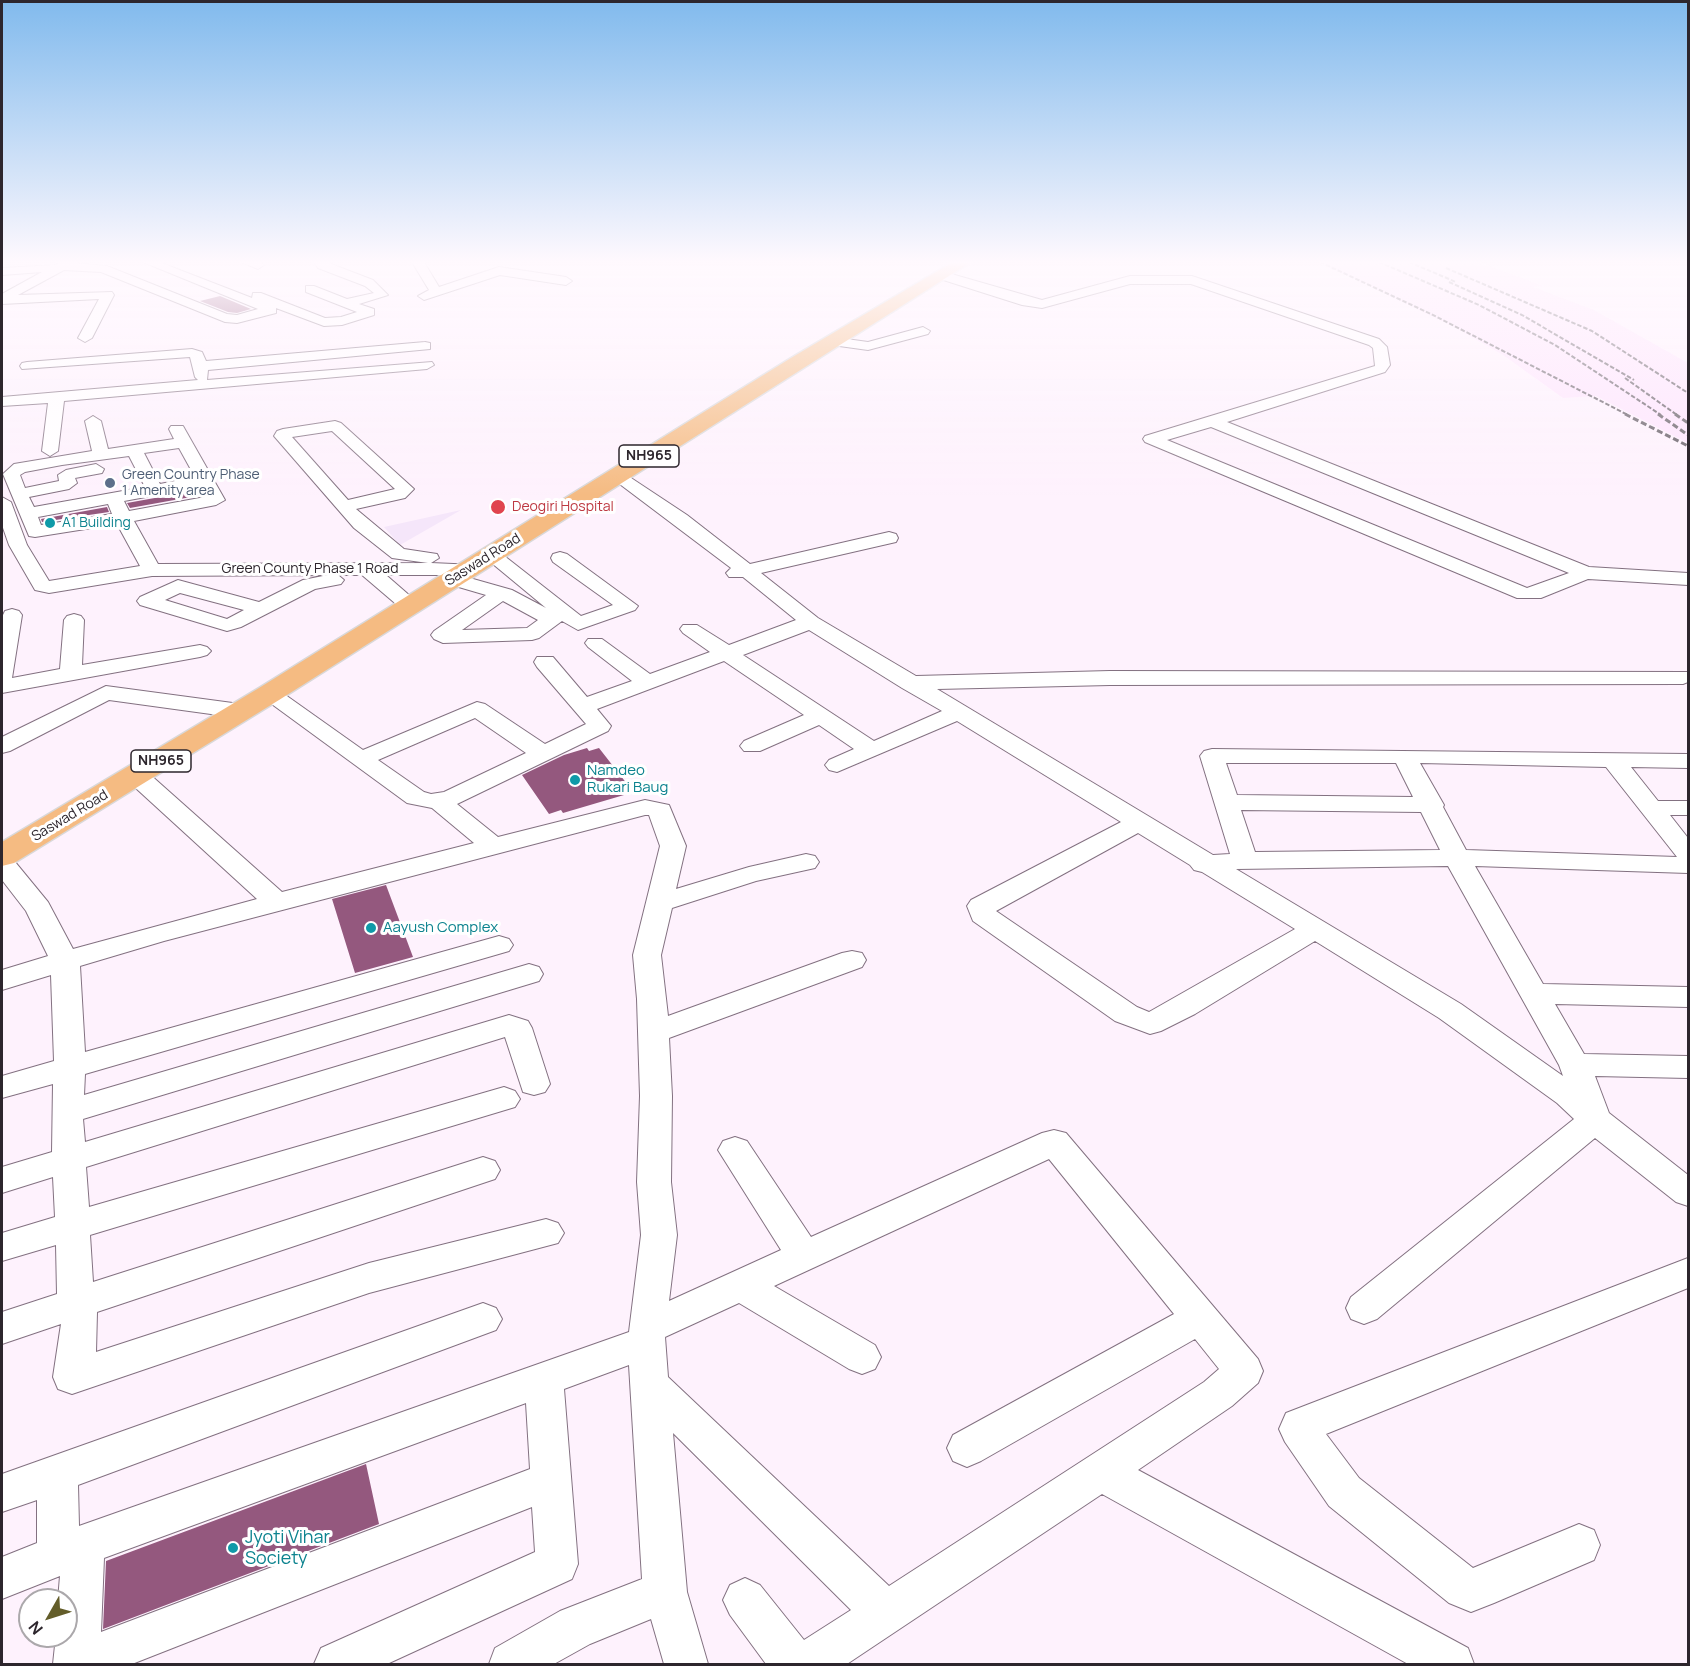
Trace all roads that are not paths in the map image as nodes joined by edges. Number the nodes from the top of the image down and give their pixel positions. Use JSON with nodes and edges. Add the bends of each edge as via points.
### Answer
{"nodes":[{"id":1,"x":891,"y":340,"type":"edge"},
{"id":2,"x":1367,"y":340,"type":"edge"},
{"id":3,"x":832,"y":341,"type":"joint"},
{"id":4,"x":27,"y":366,"type":"dead end"},
{"id":5,"x":200,"y":369,"type":"junction"},
{"id":6,"x":55,"y":376,"type":"dead end"},
{"id":7,"x":57,"y":396,"type":"junction"},
{"id":8,"x":2,"y":402,"type":"edge"},
{"id":9,"x":93,"y":421,"type":"dead end"},
{"id":10,"x":1212,"y":422,"type":"junction"},
{"id":11,"x":50,"y":452,"type":"dead end"},
{"id":12,"x":101,"y":453,"type":"junction"},
{"id":13,"x":136,"y":456,"type":"junction"},
{"id":14,"x":6,"y":475,"type":"edge"},
{"id":15,"x":616,"y":477,"type":"junction"},
{"id":16,"x":204,"y":481,"type":"junction"},
{"id":17,"x":155,"y":490,"type":"junction"},
{"id":18,"x":114,"y":497,"type":"junction"},
{"id":19,"x":10,"y":498,"type":"edge"},
{"id":20,"x":344,"y":506,"type":"junction"},
{"id":21,"x":30,"y":513,"type":"junction"},
{"id":22,"x":123,"y":518,"type":"junction"},
{"id":23,"x":889,"y":538,"type":"dead end"},
{"id":24,"x":560,"y":558,"type":"dead end"},
{"id":25,"x":474,"y":566,"type":"junction"},
{"id":26,"x":152,"y":570,"type":"junction"},
{"id":27,"x":365,"y":570,"type":"junction"},
{"id":28,"x":742,"y":572,"type":"junction"},
{"id":29,"x":1586,"y":573,"type":"junction"},
{"id":30,"x":1689,"y":579,"type":"edge"},
{"id":31,"x":502,"y":593,"type":"dead end"},
{"id":32,"x":410,"y":606,"type":"junction"},
{"id":33,"x":262,"y":609,"type":"dead end"},
{"id":34,"x":12,"y":615,"type":"dead end"},
{"id":35,"x":74,"y":620,"type":"dead end"},
{"id":36,"x":806,"y":624,"type":"junction"},
{"id":37,"x":690,"y":629,"type":"dead end"},
{"id":38,"x":595,"y":643,"type":"dead end"},
{"id":39,"x":200,"y":651,"type":"dead end"},
{"id":40,"x":724,"y":654,"type":"junction"},
{"id":41,"x":545,"y":662,"type":"dead end"},
{"id":42,"x":104,"y":668,"type":"junction"},
{"id":43,"x":71,"y":673,"type":"junction"},
{"id":44,"x":2,"y":676,"type":"edge"},
{"id":45,"x":1683,"y":677,"type":"dead end"},
{"id":46,"x":647,"y":682,"type":"junction"},
{"id":47,"x":902,"y":683,"type":"junction"},
{"id":48,"x":2,"y":686,"type":"edge"},
{"id":49,"x":106,"y":693,"type":"junction"},
{"id":50,"x":269,"y":694,"type":"junction"},
{"id":51,"x":587,"y":705,"type":"dead end"},
{"id":52,"x":240,"y":711,"type":"junction"},
{"id":53,"x":66,"y":714,"type":"junction"},
{"id":54,"x":953,"y":715,"type":"junction"},
{"id":55,"x":821,"y":716,"type":"junction"},
{"id":56,"x":2,"y":726,"type":"edge"},
{"id":57,"x":2,"y":746,"type":"edge"},
{"id":58,"x":752,"y":746,"type":"dead end"},
{"id":59,"x":872,"y":750,"type":"junction"},
{"id":60,"x":544,"y":754,"type":"junction"},
{"id":61,"x":1404,"y":756,"type":"junction"},
{"id":62,"x":361,"y":759,"type":"junction"},
{"id":63,"x":1613,"y":760,"type":"junction"},
{"id":64,"x":1689,"y":761,"type":"edge"},
{"id":65,"x":837,"y":765,"type":"dead end"},
{"id":66,"x":137,"y":776,"type":"junction"},
{"id":67,"x":437,"y":800,"type":"junction"},
{"id":68,"x":1227,"y":802,"type":"junction"},
{"id":69,"x":1432,"y":805,"type":"junction"},
{"id":70,"x":1652,"y":808,"type":"junction"},
{"id":71,"x":1689,"y":808,"type":"edge"},
{"id":72,"x":1133,"y":825,"type":"junction"},
{"id":73,"x":494,"y":847,"type":"junction"},
{"id":74,"x":1689,"y":854,"type":"edge"},
{"id":75,"x":2,"y":856,"type":"edge"},
{"id":76,"x":1457,"y":858,"type":"junction"},
{"id":77,"x":1245,"y":860,"type":"junction"},
{"id":78,"x":806,"y":862,"type":"dead end"},
{"id":79,"x":2,"y":863,"type":"edge"},
{"id":80,"x":1199,"y":864,"type":"junction"},
{"id":81,"x":1689,"y":865,"type":"edge"},
{"id":82,"x":278,"y":903,"type":"junction"},
{"id":83,"x":659,"y":903,"type":"junction"},
{"id":84,"x":1311,"y":932,"type":"junction"},
{"id":85,"x":499,"y":945,"type":"dead end"},
{"id":86,"x":852,"y":960,"type":"dead end"},
{"id":87,"x":64,"y":962,"type":"junction"},
{"id":88,"x":529,"y":974,"type":"dead end"},
{"id":89,"x":2,"y":980,"type":"edge"},
{"id":90,"x":1534,"y":994,"type":"junction"},
{"id":91,"x":1689,"y":997,"type":"edge"},
{"id":92,"x":654,"y":1032,"type":"junction"},
{"id":93,"x":1575,"y":1065,"type":"junction"},
{"id":94,"x":70,"y":1067,"type":"junction"},
{"id":95,"x":1689,"y":1067,"type":"edge"},
{"id":96,"x":534,"y":1084,"type":"dead end"},
{"id":97,"x":2,"y":1088,"type":"edge"},
{"id":98,"x":504,"y":1099,"type":"dead end"},
{"id":99,"x":67,"y":1112,"type":"junction"},
{"id":100,"x":1595,"y":1120,"type":"junction"},
{"id":101,"x":735,"y":1150,"type":"dead end"},
{"id":102,"x":71,"y":1160,"type":"junction"},
{"id":103,"x":483,"y":1170,"type":"dead end"},
{"id":104,"x":2,"y":1180,"type":"edge"},
{"id":105,"x":1689,"y":1193,"type":"edge"},
{"id":106,"x":74,"y":1226,"type":"junction"},
{"id":107,"x":546,"y":1233,"type":"dead end"},
{"id":108,"x":2,"y":1247,"type":"edge"},
{"id":109,"x":804,"y":1256,"type":"junction"},
{"id":110,"x":1689,"y":1273,"type":"edge"},
{"id":111,"x":741,"y":1285,"type":"junction"},
{"id":112,"x":76,"y":1304,"type":"junction"},
{"id":113,"x":1364,"y":1308,"type":"dead end"},
{"id":114,"x":1200,"y":1318,"type":"junction"},
{"id":115,"x":483,"y":1319,"type":"dead end"},
{"id":116,"x":2,"y":1328,"type":"edge"},
{"id":117,"x":647,"y":1335,"type":"junction"},
{"id":118,"x":862,"y":1357,"type":"dead end"},
{"id":119,"x":544,"y":1380,"type":"junction"},
{"id":120,"x":649,"y":1384,"type":"junction"},
{"id":121,"x":967,"y":1448,"type":"dead end"},
{"id":122,"x":1101,"y":1472,"type":"junction"},
{"id":123,"x":57,"y":1473,"type":"junction"},
{"id":124,"x":550,"y":1481,"type":"junction"},
{"id":125,"x":2,"y":1493,"type":"edge"},
{"id":126,"x":1579,"y":1545,"type":"dead end"},
{"id":127,"x":70,"y":1550,"type":"junction"},
{"id":128,"x":2,"y":1578,"type":"edge"},
{"id":129,"x":665,"y":1592,"type":"junction"},
{"id":130,"x":745,"y":1600,"type":"dead end"},
{"id":131,"x":886,"y":1613,"type":"junction"},
{"id":132,"x":77,"y":1664,"type":"edge"},
{"id":133,"x":337,"y":1665,"type":"edge"},
{"id":134,"x":511,"y":1665,"type":"edge"},
{"id":135,"x":686,"y":1665,"type":"edge"},
{"id":136,"x":794,"y":1665,"type":"edge"},
{"id":137,"x":808,"y":1665,"type":"edge"},
{"id":138,"x":1452,"y":1665,"type":"edge"}],
"edges":[{"from":1,"to":3,"type":"street","via":[[868,346]]},
{"from":2,"to":10,"type":"street","via":[[1380,347],[1380,369]]},
{"from":3,"to":15,"type":"highway","name":"Saswad Road","number":"NH965"},
{"from":4,"to":5,"type":"street","via":[[192,353],[197,354]]},
{"from":5,"to":5,"type":"street","via":[[424,352]]},
{"from":5,"to":6,"type":"street"},
{"from":5,"to":7,"type":"street"},
{"from":7,"to":8,"type":"street"},
{"from":7,"to":11,"type":"street"},
{"from":9,"to":12,"type":"street"},
{"from":10,"to":29,"type":"street"},
{"from":10,"to":29,"type":"street","via":[[1151,439],[1524,594],[1534,594]]},
{"from":12,"to":13,"type":"street"},
{"from":12,"to":14,"type":"street","via":[[20,468]]},
{"from":13,"to":16,"type":"street","via":[[180,436]]},
{"from":13,"to":17,"type":"street"},
{"from":13,"to":19,"type":"street","via":[[66,475],[68,483],[63,485]]},
{"from":14,"to":19,"type":"street"},
{"from":15,"to":25,"type":"highway","name":"Saswad Road","number":"NH965"},
{"from":15,"to":28,"type":"street"},
{"from":16,"to":17,"type":"street"},
{"from":16,"to":22,"type":"street","via":[[215,501]]},
{"from":17,"to":18,"type":"street"},
{"from":18,"to":21,"type":"street"},
{"from":18,"to":22,"type":"street"},
{"from":19,"to":21,"type":"street"},
{"from":19,"to":26,"type":"street","name":"Green County Phase 1 Road","via":[[18,545],[42,586]]},
{"from":20,"to":20,"type":"street","via":[[282,436],[283,434],[335,426],[405,489],[399,494]]},
{"from":20,"to":25,"type":"street","via":[[360,524],[399,554]]},
{"from":21,"to":22,"type":"street","via":[[34,531],[38,532]]},
{"from":22,"to":26,"type":"street"},
{"from":23,"to":28,"type":"street"},
{"from":24,"to":25,"type":"street","via":[[628,606],[578,624]]},
{"from":25,"to":27,"type":"street","name":"Green County Phase 1 Road"},
{"from":25,"to":31,"type":"street"},
{"from":25,"to":32,"type":"highway","name":"Saswad Road","number":"NH965"},
{"from":26,"to":27,"type":"street","name":"Green County Phase 1 Road"},
{"from":27,"to":32,"type":"street"},
{"from":27,"to":33,"type":"street","via":[[310,584]]},
{"from":28,"to":36,"type":"street"},
{"from":29,"to":30,"type":"street"},
{"from":32,"to":50,"type":"highway","name":"Saswad Road","number":"NH965"},
{"from":34,"to":44,"type":"street"},
{"from":35,"to":43,"type":"street"},
{"from":36,"to":40,"type":"street"},
{"from":36,"to":47,"type":"street"},
{"from":37,"to":40,"type":"street"},
{"from":38,"to":46,"type":"street"},
{"from":39,"to":42,"type":"street"},
{"from":40,"to":46,"type":"street"},
{"from":40,"to":55,"type":"street"},
{"from":41,"to":60,"type":"street","via":[[600,726]]},
{"from":42,"to":43,"type":"street"},
{"from":42,"to":49,"type":"street"},
{"from":43,"to":48,"type":"street"},
{"from":45,"to":47,"type":"street","via":[[1110,678]]},
{"from":46,"to":51,"type":"street"},
{"from":47,"to":54,"type":"street"},
{"from":49,"to":52,"type":"street"},
{"from":49,"to":53,"type":"street"},
{"from":50,"to":52,"type":"highway","name":"Saswad Road","number":"NH965"},
{"from":50,"to":62,"type":"street"},
{"from":52,"to":66,"type":"highway","name":"Saswad Road","number":"NH965"},
{"from":53,"to":56,"type":"street"},
{"from":53,"to":57,"type":"street"},
{"from":54,"to":59,"type":"street"},
{"from":54,"to":72,"type":"street"},
{"from":55,"to":58,"type":"street"},
{"from":55,"to":59,"type":"street"},
{"from":59,"to":65,"type":"street"},
{"from":60,"to":62,"type":"street","via":[[477,709]]},
{"from":60,"to":67,"type":"street"},
{"from":61,"to":63,"type":"street"},
{"from":61,"to":68,"type":"street","via":[[1212,756]]},
{"from":61,"to":69,"type":"street"},
{"from":62,"to":67,"type":"street","via":[[416,798]]},
{"from":63,"to":64,"type":"street"},
{"from":63,"to":70,"type":"street"},
{"from":66,"to":75,"type":"highway","name":"Saswad Road","number":"NH965"},
{"from":66,"to":82,"type":"street"},
{"from":67,"to":73,"type":"street"},
{"from":68,"to":69,"type":"street"},
{"from":68,"to":77,"type":"street"},
{"from":69,"to":76,"type":"street"},
{"from":70,"to":71,"type":"street"},
{"from":70,"to":74,"type":"street"},
{"from":72,"to":80,"type":"street"},
{"from":72,"to":84,"type":"street","via":[[981,906],[983,915],[1126,1014],[1150,1024]]},
{"from":73,"to":82,"type":"street"},
{"from":73,"to":83,"type":"street","via":[[654,807],[660,810],[673,846]]},
{"from":76,"to":77,"type":"street"},
{"from":76,"to":81,"type":"street"},
{"from":76,"to":90,"type":"street"},
{"from":77,"to":80,"type":"street"},
{"from":78,"to":83,"type":"street"},
{"from":79,"to":87,"type":"street","via":[[38,909]]},
{"from":80,"to":84,"type":"street"},
{"from":82,"to":87,"type":"street"},
{"from":83,"to":92,"type":"street","via":[[647,956]]},
{"from":84,"to":100,"type":"street","via":[[1554,1105]]},
{"from":85,"to":94,"type":"street"},
{"from":86,"to":92,"type":"street"},
{"from":87,"to":89,"type":"street"},
{"from":87,"to":94,"type":"street"},
{"from":88,"to":99,"type":"street"},
{"from":90,"to":91,"type":"street"},
{"from":90,"to":93,"type":"street"},
{"from":92,"to":117,"type":"street","via":[[654,1182],[659,1235]]},
{"from":93,"to":95,"type":"street"},
{"from":93,"to":100,"type":"street"},
{"from":94,"to":97,"type":"street"},
{"from":94,"to":99,"type":"street"},
{"from":96,"to":102,"type":"street","via":[[517,1028],[508,1025]]},
{"from":98,"to":106,"type":"street"},
{"from":99,"to":102,"type":"street"},
{"from":100,"to":105,"type":"street"},
{"from":100,"to":113,"type":"street"},
{"from":101,"to":109,"type":"street"},
{"from":102,"to":104,"type":"street"},
{"from":102,"to":106,"type":"street"},
{"from":103,"to":112,"type":"street"},
{"from":106,"to":108,"type":"street"},
{"from":106,"to":112,"type":"street"},
{"from":107,"to":112,"type":"street","via":[[369,1278],[72,1377],[80,1317]]},
{"from":109,"to":111,"type":"street"},
{"from":109,"to":114,"type":"street","via":[[1054,1142]]},
{"from":110,"to":126,"type":"street","via":[[1300,1426],[1344,1492],[1464,1588],[1479,1588]]},
{"from":111,"to":117,"type":"street"},
{"from":111,"to":118,"type":"street"},
{"from":112,"to":116,"type":"street"},
{"from":114,"to":121,"type":"street"},
{"from":114,"to":122,"type":"street","via":[[1244,1371],[1218,1394]]},
{"from":115,"to":123,"type":"street"},
{"from":117,"to":119,"type":"street"},
{"from":117,"to":120,"type":"street"},
{"from":119,"to":124,"type":"street"},
{"from":119,"to":127,"type":"street"},
{"from":120,"to":129,"type":"street"},
{"from":120,"to":131,"type":"street"},
{"from":122,"to":131,"type":"street"},
{"from":122,"to":138,"type":"street"},
{"from":123,"to":125,"type":"street"},
{"from":123,"to":127,"type":"street"},
{"from":124,"to":132,"type":"street"},
{"from":124,"to":133,"type":"street","via":[[557,1564]]},
{"from":127,"to":128,"type":"street"},
{"from":127,"to":132,"type":"street"},
{"from":129,"to":134,"type":"street","via":[[576,1627]]},
{"from":129,"to":135,"type":"street"},
{"from":130,"to":136,"type":"street"},
{"from":131,"to":137,"type":"street"}]}
